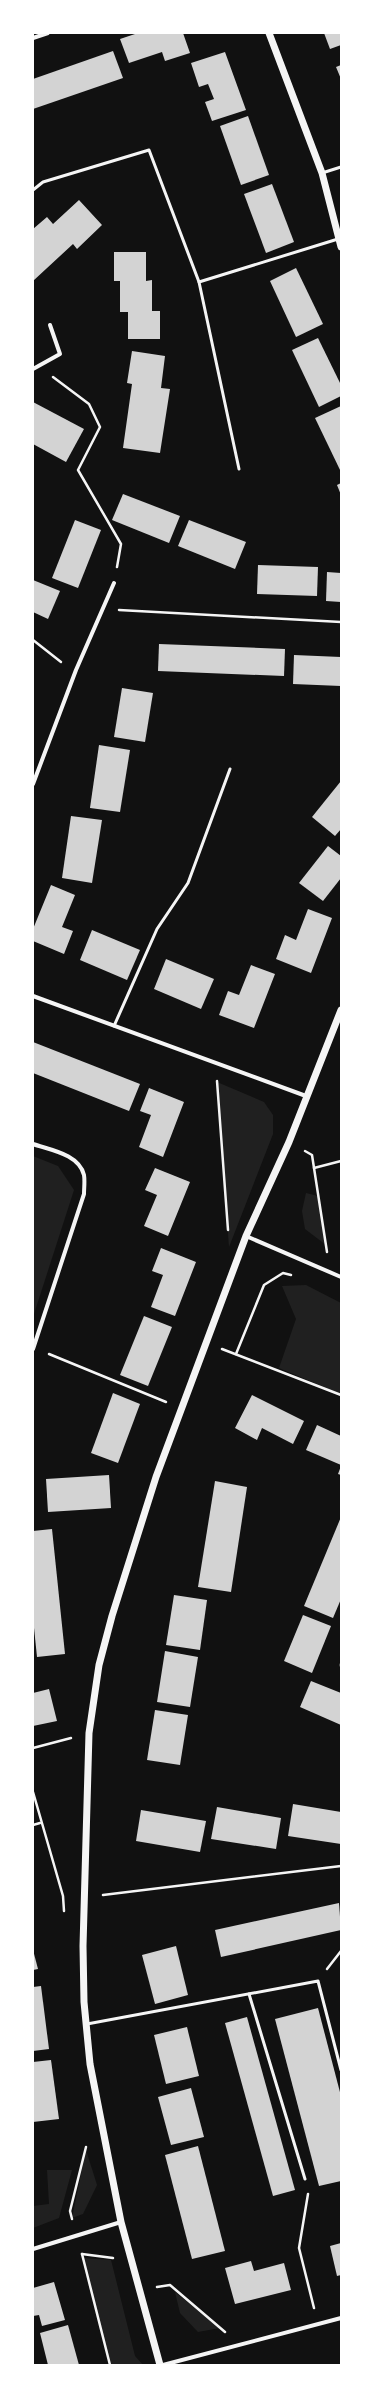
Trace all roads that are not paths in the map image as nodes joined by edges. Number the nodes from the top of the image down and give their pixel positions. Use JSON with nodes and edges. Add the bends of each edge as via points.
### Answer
{"nodes":[{"id":1,"x":48,"y":33,"type":"edge"},
{"id":2,"x":269,"y":33,"type":"edge"},
{"id":3,"x":33,"y":38,"type":"edge"},
{"id":4,"x":341,"y":166,"type":"edge"},
{"id":5,"x":322,"y":173,"type":"junction"},
{"id":6,"x":33,"y":190,"type":"edge"},
{"id":7,"x":338,"y":239,"type":"junction"},
{"id":8,"x":341,"y":247,"type":"edge"},
{"id":9,"x":199,"y":282,"type":"junction"},
{"id":10,"x":50,"y":325,"type":"dead end"},
{"id":11,"x":33,"y":369,"type":"edge"},
{"id":12,"x":239,"y":470,"type":"dead end"},
{"id":13,"x":114,"y":583,"type":"road end"},
{"id":14,"x":230,"y":769,"type":"dead end"},
{"id":15,"x":33,"y":784,"type":"edge"},
{"id":16,"x":33,"y":996,"type":"edge"},
{"id":17,"x":341,"y":1010,"type":"edge"},
{"id":18,"x":114,"y":1026,"type":"junction"},
{"id":19,"x":306,"y":1096,"type":"junction"},
{"id":20,"x":33,"y":1144,"type":"edge"},
{"id":21,"x":246,"y":1236,"type":"junction"},
{"id":22,"x":341,"y":1277,"type":"edge"},
{"id":23,"x":33,"y":1348,"type":"edge"},
{"id":24,"x":249,"y":1994,"type":"junction"},
{"id":25,"x":87,"y":2024,"type":"junction"},
{"id":26,"x":341,"y":2070,"type":"edge"},
{"id":27,"x":305,"y":2178,"type":"road end"},
{"id":28,"x":121,"y":2222,"type":"junction"},
{"id":29,"x":33,"y":2249,"type":"edge"},
{"id":30,"x":341,"y":2318,"type":"edge"},
{"id":31,"x":162,"y":2365,"type":"edge"}],
"edges":[{"from":1,"to":3,"type":"street"},
{"from":2,"to":5,"type":"street"},
{"from":4,"to":5,"type":"lane"},
{"from":5,"to":7,"type":"street"},
{"from":6,"to":9,"type":"lane","via":[[43,182],[149,150]]},
{"from":7,"to":8,"type":"street"},
{"from":7,"to":9,"type":"lane"},
{"from":9,"to":12,"type":"lane"},
{"from":10,"to":11,"type":"street","via":[[60,354]]},
{"from":13,"to":15,"type":"street","via":[[76,670]]},
{"from":14,"to":18,"type":"lane","via":[[188,882],[157,929]]},
{"from":16,"to":18,"type":"street"},
{"from":17,"to":19,"type":"street"},
{"from":18,"to":19,"type":"street"},
{"from":19,"to":21,"type":"street","via":[[289,1142]]},
{"from":20,"to":23,"type":"street","via":[[75,1161],[84,1175],[84,1194]]},
{"from":21,"to":22,"type":"street","via":[[330,1270]]},
{"from":21,"to":25,"type":"street","via":[[181,1408],[136,1538],[99,1665],[89,1733],[84,1898],[84,2002]]},
{"from":24,"to":25,"type":"lane"},
{"from":24,"to":26,"type":"lane","via":[[318,1981]]},
{"from":24,"to":27,"type":"lane"},
{"from":25,"to":28,"type":"street","via":[[92,2072]]},
{"from":28,"to":29,"type":"street"},
{"from":28,"to":31,"type":"street"},
{"from":30,"to":31,"type":"street"}]}
